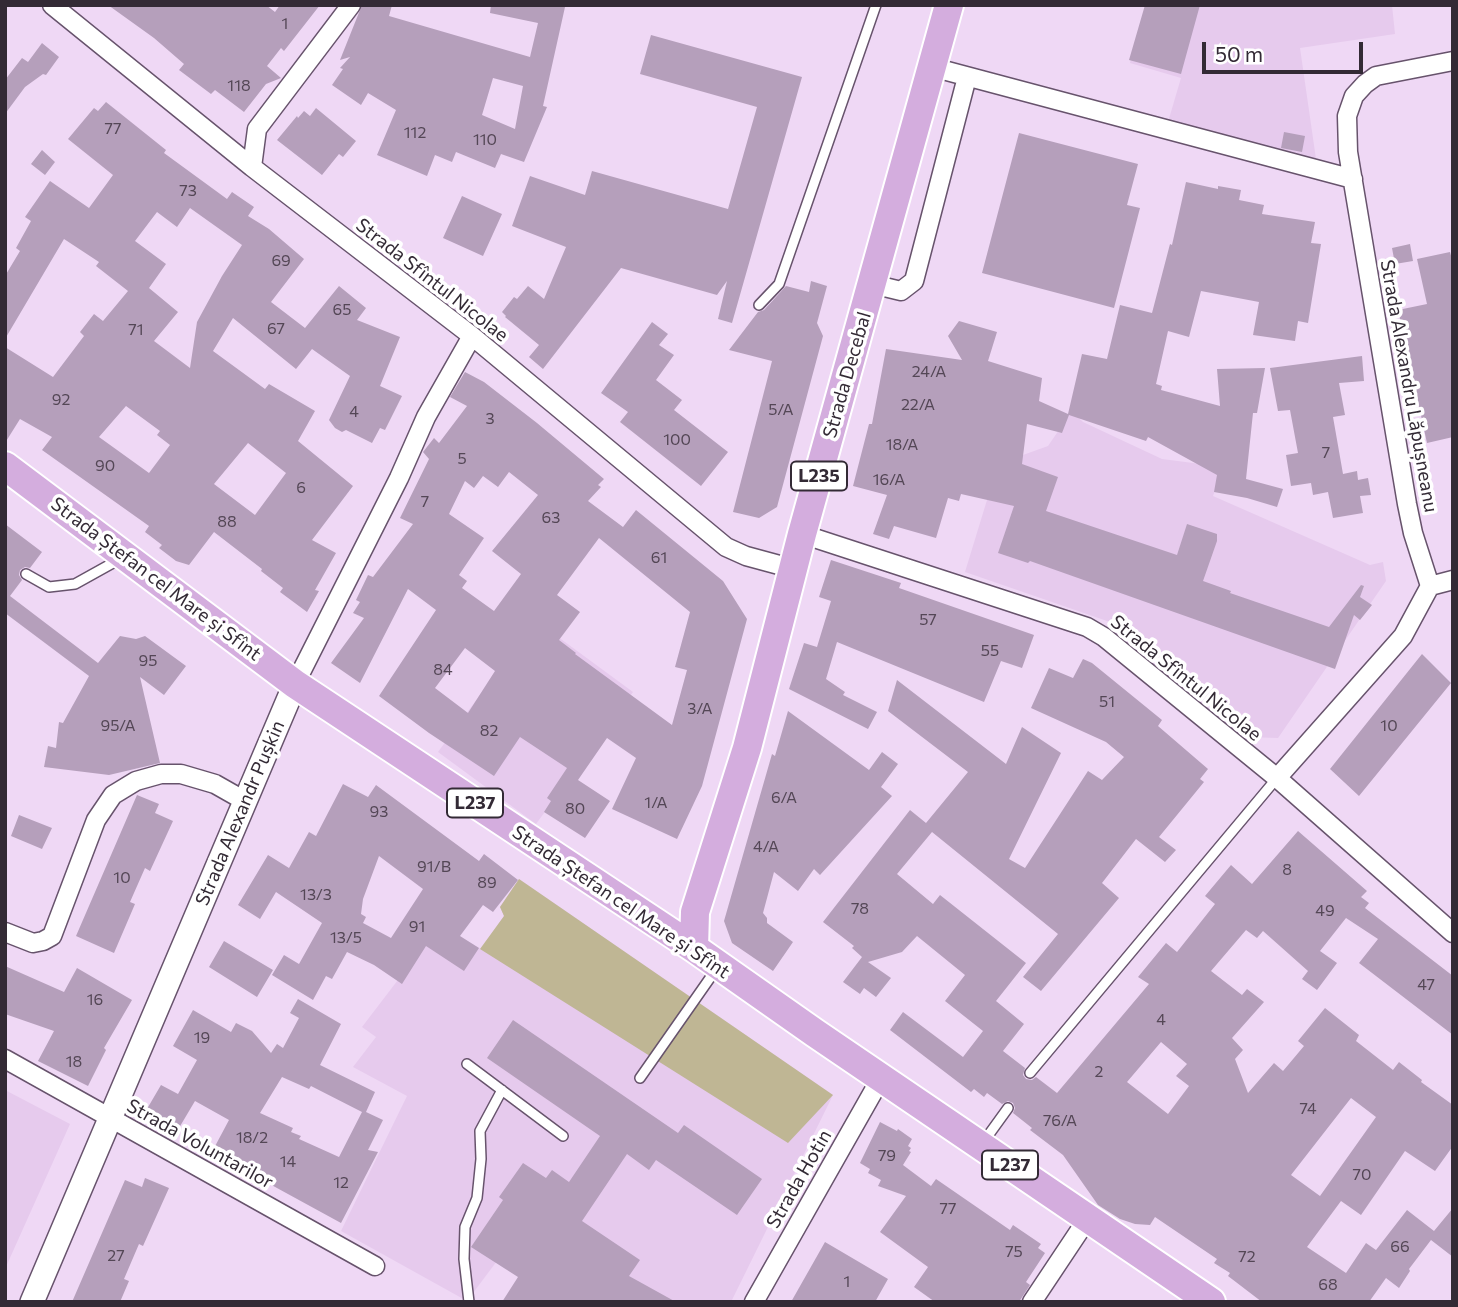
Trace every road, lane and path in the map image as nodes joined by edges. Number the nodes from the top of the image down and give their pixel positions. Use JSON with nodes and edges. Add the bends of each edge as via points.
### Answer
{"nodes":[{"id":1,"x":52,"y":5,"type":"edge"},
{"id":2,"x":351,"y":5,"type":"edge"},
{"id":3,"x":876,"y":5,"type":"edge"},
{"id":4,"x":949,"y":5,"type":"edge"},
{"id":5,"x":1453,"y":61,"type":"edge"},
{"id":6,"x":932,"y":67,"type":"junction"},
{"id":7,"x":967,"y":77,"type":"junction"},
{"id":8,"x":252,"y":167,"type":"junction"},
{"id":9,"x":1353,"y":179,"type":"junction"},
{"id":10,"x":872,"y":284,"type":"junction"},
{"id":11,"x":759,"y":305,"type":"dead end"},
{"id":12,"x":472,"y":336,"type":"junction"},
{"id":13,"x":5,"y":467,"type":"edge"},
{"id":14,"x":802,"y":534,"type":"junction"},
{"id":15,"x":125,"y":556,"type":"junction"},
{"id":16,"x":794,"y":569,"type":"junction"},
{"id":17,"x":26,"y":574,"type":"dead end"},
{"id":18,"x":1453,"y":580,"type":"edge"},
{"id":19,"x":1430,"y":586,"type":"junction"},
{"id":20,"x":295,"y":684,"type":"junction"},
{"id":21,"x":1277,"y":778,"type":"junction"},
{"id":22,"x":245,"y":801,"type":"junction"},
{"id":23,"x":5,"y":932,"type":"edge"},
{"id":24,"x":1453,"y":933,"type":"edge"},
{"id":25,"x":694,"y":948,"type":"junction"},
{"id":26,"x":718,"y":967,"type":"junction"},
{"id":27,"x":5,"y":1059,"type":"edge"},
{"id":28,"x":467,"y":1064,"type":"dead end"},
{"id":29,"x":1030,"y":1073,"type":"dead end"},
{"id":30,"x":640,"y":1078,"type":"dead end"},
{"id":31,"x":881,"y":1078,"type":"junction"},
{"id":32,"x":502,"y":1090,"type":"junction"},
{"id":33,"x":1008,"y":1108,"type":"dead end"},
{"id":34,"x":110,"y":1118,"type":"junction"},
{"id":35,"x":563,"y":1136,"type":"dead end"},
{"id":36,"x":981,"y":1145,"type":"junction"},
{"id":37,"x":1088,"y":1218,"type":"junction"},
{"id":38,"x":374,"y":1266,"type":"dead end"},
{"id":39,"x":1208,"y":1300,"type":"edge"},
{"id":40,"x":32,"y":1302,"type":"edge"},
{"id":41,"x":470,"y":1302,"type":"edge"},
{"id":42,"x":754,"y":1302,"type":"edge"},
{"id":43,"x":1032,"y":1302,"type":"edge"}],
"edges":[{"from":1,"to":8,"type":"street","name":"Strada Sfîntul Nicolae"},
{"from":2,"to":8,"type":"street","via":[[257,128]]},
{"from":3,"to":11,"type":"lane","via":[[779,284]]},
{"from":4,"to":6,"type":"main road","name":"Strada Decebal","number":"L235"},
{"from":5,"to":9,"type":"street","name":"Strada Alexandru Lăpușneanu","via":[[1376,76],[1354,96],[1347,116]]},
{"from":6,"to":7,"type":"street"},
{"from":6,"to":10,"type":"main road","name":"Strada Decebal","number":"L235"},
{"from":7,"to":9,"type":"street"},
{"from":7,"to":10,"type":"street","via":[[914,281],[901,291]]},
{"from":8,"to":12,"type":"street","name":"Strada Sfîntul Nicolae"},
{"from":9,"to":19,"type":"street","name":"Strada Alexandru Lăpușneanu","via":[[1407,504]]},
{"from":10,"to":14,"type":"main road","name":"Strada Decebal","number":"L235"},
{"from":12,"to":16,"type":"street","name":"Strada Sfîntul Nicolae","via":[[726,547]]},
{"from":12,"to":20,"type":"street","name":"Strada Alexandr Pușkin","via":[[432,405]]},
{"from":13,"to":15,"type":"main road","name":"Strada Ștefan cel Mare și Sfînt","number":"L237"},
{"from":14,"to":16,"type":"main road","name":"Strada Decebal","number":"L235"},
{"from":14,"to":21,"type":"street","name":"Strada Sfîntul Nicolae","via":[[1087,627]]},
{"from":15,"to":17,"type":"lane","via":[[75,584],[49,587]]},
{"from":15,"to":20,"type":"main road","name":"Strada Ștefan cel Mare și Sfînt","number":"L237"},
{"from":16,"to":25,"type":"main road","name":"Strada Decebal","number":"L235","via":[[747,748],[695,912]]},
{"from":18,"to":19,"type":"street"},
{"from":19,"to":21,"type":"street","via":[[1403,636]]},
{"from":20,"to":22,"type":"street","name":"Strada Alexandr Pușkin"},
{"from":20,"to":25,"type":"main road","name":"Strada Ștefan cel Mare și Sfînt","number":"L237"},
{"from":21,"to":24,"type":"street","name":"Strada Sfîntul Nicolae"},
{"from":21,"to":29,"type":"lane"},
{"from":22,"to":23,"type":"street","via":[[215,784],[181,774],[136,781],[113,795],[96,820],[52,936],[33,943]]},
{"from":22,"to":34,"type":"street","name":"Strada Alexandr Pușkin"},
{"from":25,"to":26,"type":"main road","name":"Strada Ștefan cel Mare și Sfînt","number":"L237"},
{"from":26,"to":30,"type":"lane"},
{"from":26,"to":31,"type":"main road","name":"Strada Ștefan cel Mare și Sfînt","number":"L237"},
{"from":27,"to":34,"type":"street","name":"Strada Voluntarilor"},
{"from":28,"to":32,"type":"lane"},
{"from":31,"to":36,"type":"main road","name":"Strada Ștefan cel Mare și Sfînt","number":"L237"},
{"from":31,"to":42,"type":"street","name":"Strada Hotin"},
{"from":32,"to":35,"type":"lane"},
{"from":32,"to":41,"type":"lane","via":[[480,1131],[477,1198],[465,1227]]},
{"from":33,"to":36,"type":"lane"},
{"from":34,"to":38,"type":"street","name":"Strada Voluntarilor"},
{"from":34,"to":40,"type":"street","name":"Strada Alexandr Pușkin"},
{"from":36,"to":37,"type":"main road","name":"Strada Ștefan cel Mare și Sfînt","number":"L237"},
{"from":37,"to":39,"type":"main road","name":"Strada Ștefan cel Mare și Sfînt","number":"L237"},
{"from":37,"to":43,"type":"street"}]}
